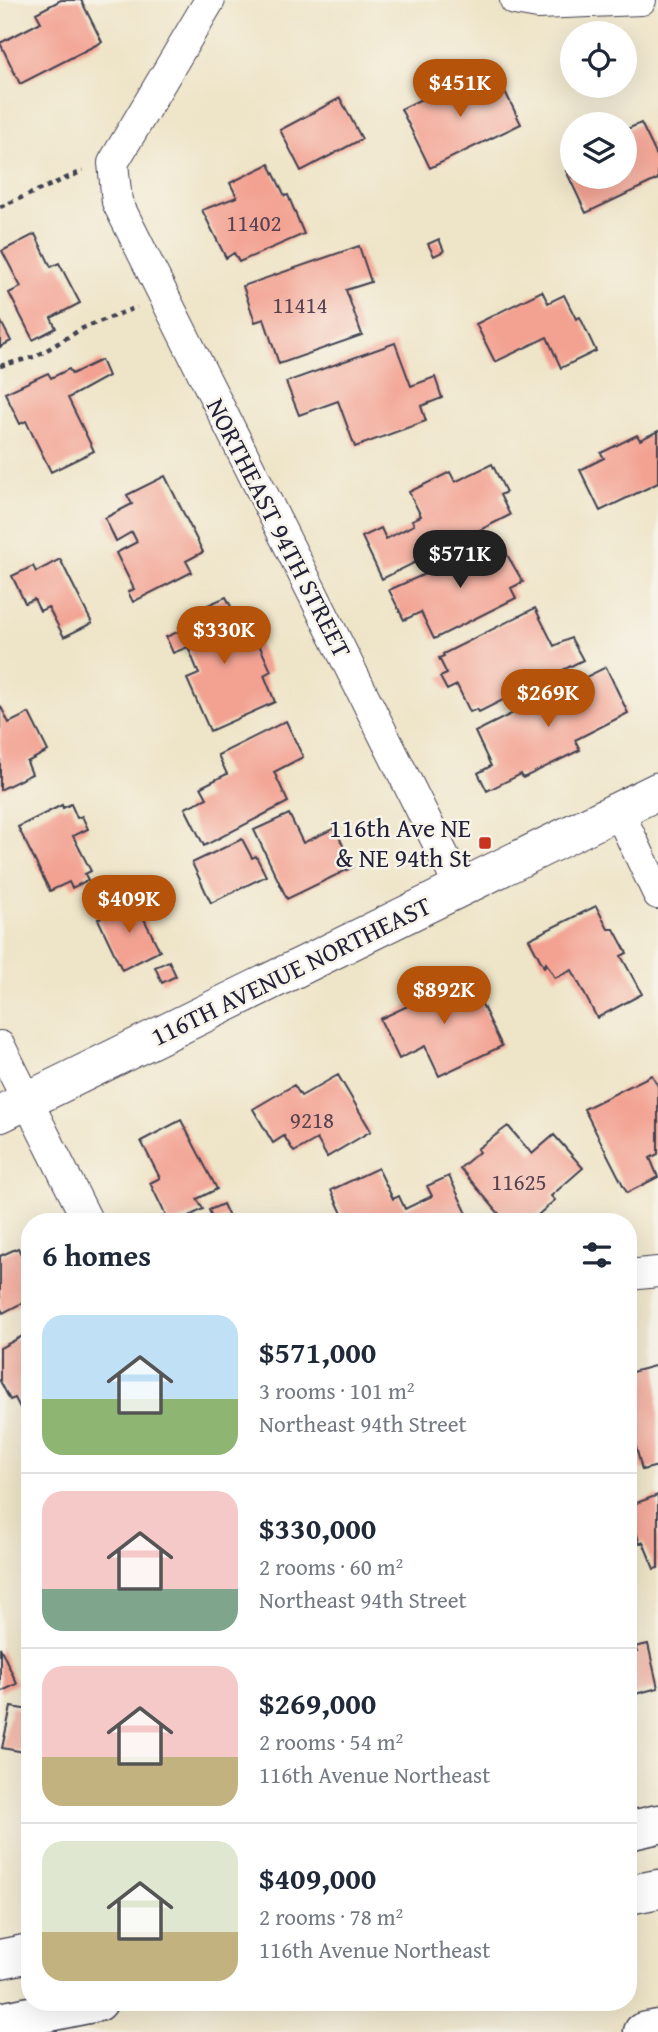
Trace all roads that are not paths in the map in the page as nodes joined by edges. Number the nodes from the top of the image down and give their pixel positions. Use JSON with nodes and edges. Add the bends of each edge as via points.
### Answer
{"nodes":[{"id":1,"x":210,"y":0,"type":"edge"},
{"id":2,"x":515,"y":0,"type":"edge"},
{"id":3,"x":640,"y":0,"type":"edge"},
{"id":4,"x":658,"y":791,"type":"edge"},
{"id":5,"x":618,"y":810,"type":"junction"},
{"id":6,"x":460,"y":888,"type":"junction"},
{"id":7,"x":658,"y":894,"type":"edge"},
{"id":8,"x":0,"y":1046,"type":"edge"},
{"id":9,"x":13,"y":1107,"type":"edge"},
{"id":10,"x":82,"y":1213,"type":"edge"},
{"id":11,"x":658,"y":1272,"type":"edge"},
{"id":12,"x":637,"y":1274,"type":"edge"},
{"id":13,"x":658,"y":1824,"type":"edge"},
{"id":14,"x":637,"y":1828,"type":"edge"},
{"id":15,"x":658,"y":1889,"type":"edge"},
{"id":16,"x":637,"y":1893,"type":"edge"},
{"id":17,"x":21,"y":1955,"type":"edge"},
{"id":18,"x":0,"y":1959,"type":"edge"},
{"id":19,"x":54,"y":2011,"type":"edge"},
{"id":20,"x":0,"y":2022,"type":"edge"}],
"edges":[{"from":1,"to":6,"type":"street","name":"NORTHEAST 94TH STREET","via":[[113,163],[117,202]]},
{"from":2,"to":3,"type":"street","via":[[538,4]]},
{"from":4,"to":5,"type":"street","name":"116TH AVENUE NORTHEAST"},
{"from":5,"to":6,"type":"street","name":"116TH AVENUE NORTHEAST"},
{"from":5,"to":7,"type":"street"},
{"from":6,"to":9,"type":"street","name":"116TH AVENUE NORTHEAST"},
{"from":8,"to":9,"type":"street"},
{"from":9,"to":10,"type":"street"},
{"from":11,"to":12,"type":"street"},
{"from":13,"to":14,"type":"highway"},
{"from":15,"to":16,"type":"highway"},
{"from":17,"to":18,"type":"highway"},
{"from":19,"to":20,"type":"highway"}]}
